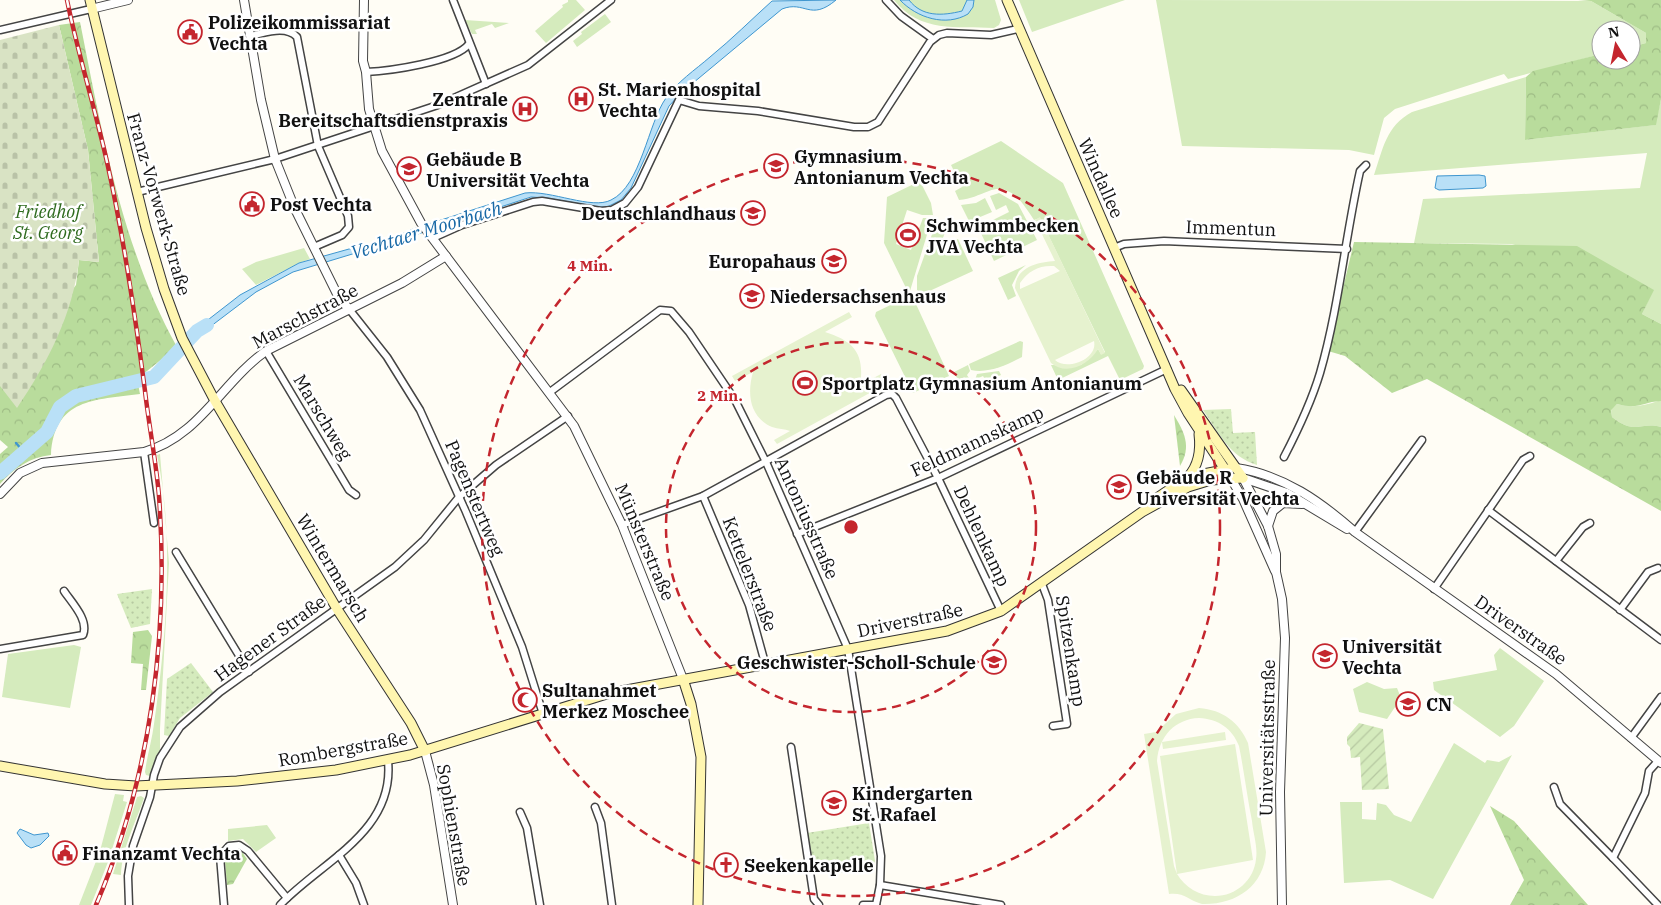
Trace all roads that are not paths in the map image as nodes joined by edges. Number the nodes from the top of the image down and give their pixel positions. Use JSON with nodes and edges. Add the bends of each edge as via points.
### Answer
{"nodes":[{"id":1,"x":128,"y":0,"type":"edge"},
{"id":2,"x":244,"y":0,"type":"edge"},
{"id":3,"x":364,"y":0,"type":"edge"},
{"id":4,"x":453,"y":0,"type":"edge"},
{"id":5,"x":611,"y":0,"type":"edge"},
{"id":6,"x":886,"y":0,"type":"edge"},
{"id":7,"x":1007,"y":0,"type":"edge"},
{"id":8,"x":91,"y":4,"type":"edge"},
{"id":9,"x":1018,"y":29,"type":"junction"},
{"id":10,"x":0,"y":30,"type":"edge"},
{"id":11,"x":250,"y":36,"type":"junction"},
{"id":12,"x":933,"y":38,"type":"junction"},
{"id":13,"x":470,"y":44,"type":"junction"},
{"id":14,"x":366,"y":72,"type":"junction"},
{"id":15,"x":486,"y":84,"type":"junction"},
{"id":16,"x":374,"y":127,"type":"junction"},
{"id":17,"x":318,"y":146,"type":"junction"},
{"id":18,"x":275,"y":159,"type":"junction"},
{"id":19,"x":1366,"y":166,"type":"dead end"},
{"id":20,"x":137,"y":192,"type":"junction"},
{"id":21,"x":431,"y":235,"type":"junction"},
{"id":22,"x":1114,"y":248,"type":"junction"},
{"id":23,"x":315,"y":249,"type":"junction"},
{"id":24,"x":1347,"y":249,"type":"junction"},
{"id":25,"x":446,"y":256,"type":"junction"},
{"id":26,"x":349,"y":309,"type":"junction"},
{"id":27,"x":266,"y":351,"type":"junction"},
{"id":28,"x":1167,"y":369,"type":"junction"},
{"id":29,"x":550,"y":392,"type":"junction"},
{"id":30,"x":215,"y":401,"type":"junction"},
{"id":31,"x":568,"y":416,"type":"junction"},
{"id":32,"x":1199,"y":432,"type":"junction"},
{"id":33,"x":1422,"y":440,"type":"dead end"},
{"id":34,"x":144,"y":452,"type":"junction"},
{"id":35,"x":1530,"y":456,"type":"dead end"},
{"id":36,"x":1284,"y":457,"type":"dead end"},
{"id":37,"x":766,"y":462,"type":"junction"},
{"id":38,"x":1236,"y":468,"type":"junction"},
{"id":39,"x":1228,"y":473,"type":"junction"},
{"id":40,"x":1188,"y":477,"type":"junction"},
{"id":41,"x":938,"y":478,"type":"junction"},
{"id":42,"x":1244,"y":478,"type":"junction"},
{"id":43,"x":0,"y":494,"type":"edge"},
{"id":44,"x":356,"y":495,"type":"dead end"},
{"id":45,"x":703,"y":496,"type":"junction"},
{"id":46,"x":459,"y":498,"type":"junction"},
{"id":47,"x":1313,"y":507,"type":"junction"},
{"id":48,"x":1488,"y":510,"type":"junction"},
{"id":49,"x":1142,"y":512,"type":"junction"},
{"id":50,"x":154,"y":523,"type":"dead end"},
{"id":51,"x":1590,"y":523,"type":"dead end"},
{"id":52,"x":622,"y":525,"type":"junction"},
{"id":53,"x":1268,"y":526,"type":"junction"},
{"id":54,"x":1356,"y":532,"type":"junction"},
{"id":55,"x":797,"y":534,"type":"junction"},
{"id":56,"x":176,"y":552,"type":"dead end"},
{"id":57,"x":1556,"y":561,"type":"junction"},
{"id":58,"x":1658,"y":568,"type":"dead end"},
{"id":59,"x":1276,"y":572,"type":"junction"},
{"id":60,"x":1042,"y":584,"type":"junction"},
{"id":61,"x":1434,"y":589,"type":"junction"},
{"id":62,"x":64,"y":591,"type":"dead end"},
{"id":63,"x":337,"y":609,"type":"junction"},
{"id":64,"x":1620,"y":610,"type":"junction"},
{"id":65,"x":1001,"y":611,"type":"junction"},
{"id":66,"x":1661,"y":640,"type":"edge"},
{"id":67,"x":0,"y":649,"type":"edge"},
{"id":68,"x":848,"y":649,"type":"junction"},
{"id":69,"x":765,"y":664,"type":"junction"},
{"id":70,"x":249,"y":672,"type":"junction"},
{"id":71,"x":683,"y":679,"type":"junction"},
{"id":72,"x":1661,"y":697,"type":"edge"},
{"id":73,"x":543,"y":714,"type":"junction"},
{"id":74,"x":1053,"y":726,"type":"dead end"},
{"id":75,"x":1631,"y":738,"type":"junction"},
{"id":76,"x":791,"y":747,"type":"dead end"},
{"id":77,"x":425,"y":750,"type":"junction"},
{"id":78,"x":388,"y":760,"type":"junction"},
{"id":79,"x":1660,"y":762,"type":"edge"},
{"id":80,"x":0,"y":766,"type":"edge"},
{"id":81,"x":152,"y":786,"type":"junction"},
{"id":82,"x":1554,"y":787,"type":"dead end"},
{"id":83,"x":595,"y":807,"type":"dead end"},
{"id":84,"x":520,"y":812,"type":"dead end"},
{"id":85,"x":340,"y":855,"type":"junction"},
{"id":86,"x":1613,"y":858,"type":"junction"},
{"id":87,"x":880,"y":885,"type":"junction"},
{"id":88,"x":287,"y":898,"type":"junction"},
{"id":89,"x":129,"y":905,"type":"edge"},
{"id":90,"x":224,"y":905,"type":"edge"},
{"id":91,"x":280,"y":905,"type":"edge"},
{"id":92,"x":364,"y":905,"type":"edge"},
{"id":93,"x":453,"y":905,"type":"edge"},
{"id":94,"x":540,"y":905,"type":"edge"},
{"id":95,"x":612,"y":905,"type":"edge"},
{"id":96,"x":698,"y":905,"type":"edge"},
{"id":97,"x":819,"y":905,"type":"edge"},
{"id":98,"x":863,"y":905,"type":"edge"},
{"id":99,"x":876,"y":905,"type":"edge"},
{"id":100,"x":1001,"y":905,"type":"edge"},
{"id":101,"x":1282,"y":905,"type":"edge"},
{"id":102,"x":1658,"y":905,"type":"edge"}],
"edges":[{"from":1,"to":8,"type":"street"},
{"from":2,"to":11,"type":"street"},
{"from":3,"to":14,"type":"street","name":"Münsterstraße","via":[[363,61]]},
{"from":4,"to":13,"type":"street"},
{"from":5,"to":15,"type":"street","via":[[528,66]]},
{"from":6,"to":12,"type":"street","via":[[901,16]]},
{"from":7,"to":9,"type":"main road","name":"Windallee"},
{"from":8,"to":10,"type":"street"},
{"from":8,"to":20,"type":"main road","name":"Franz-Vorwerk-Straße"},
{"from":9,"to":12,"type":"street","via":[[991,35],[947,33]]},
{"from":9,"to":22,"type":"main road","name":"Windallee"},
{"from":11,"to":17,"type":"street","via":[[285,30],[297,37]]},
{"from":11,"to":18,"type":"street"},
{"from":12,"to":21,"type":"street","via":[[888,111],[868,127],[854,128],[758,111],[698,106],[679,100],[638,187],[625,203],[612,210],[601,211],[533,202]]},
{"from":13,"to":14,"type":"street","via":[[462,50],[414,66]]},
{"from":13,"to":15,"type":"street"},
{"from":14,"to":16,"type":"street","name":"Münsterstraße"},
{"from":15,"to":16,"type":"street"},
{"from":16,"to":17,"type":"street"},
{"from":16,"to":21,"type":"street","name":"Münsterstraße","via":[[382,151],[421,223]]},
{"from":17,"to":18,"type":"street"},
{"from":17,"to":23,"type":"street","via":[[348,216],[349,227]]},
{"from":18,"to":20,"type":"street"},
{"from":18,"to":23,"type":"street"},
{"from":19,"to":24,"type":"street","via":[[1360,171]]},
{"from":20,"to":30,"type":"main road","name":"Franz-Vorwerk-Straße","via":[[159,275],[182,338]]},
{"from":21,"to":25,"type":"street","name":"Münsterstraße"},
{"from":22,"to":24,"type":"street","name":"Immentun","via":[[1164,240]]},
{"from":22,"to":28,"type":"main road","name":"Windallee"},
{"from":23,"to":26,"type":"street","via":[[339,298]]},
{"from":24,"to":36,"type":"street","via":[[1320,374],[1306,413]]},
{"from":25,"to":26,"type":"street","name":"Marschstraße","via":[[402,283]]},
{"from":25,"to":29,"type":"street","name":"Münsterstraße"},
{"from":26,"to":27,"type":"street","name":"Marschstraße"},
{"from":26,"to":46,"type":"street","name":"Pagenstertweg","via":[[388,357],[420,410]]},
{"from":27,"to":30,"type":"street","name":"Marschstraße","via":[[248,364]]},
{"from":27,"to":44,"type":"street","name":"Marschweg","via":[[349,490]]},
{"from":28,"to":32,"type":"main road","name":"Windallee"},
{"from":28,"to":38,"type":"main road","name":"Windallee"},
{"from":28,"to":41,"type":"street","name":"Feldmannskamp"},
{"from":29,"to":31,"type":"street","name":"Münsterstraße"},
{"from":29,"to":37,"type":"street","name":"Antoniusstraße","via":[[660,310],[671,311],[735,400]]},
{"from":30,"to":34,"type":"street","name":"Marschstraße","via":[[182,434]]},
{"from":30,"to":63,"type":"main road","name":"Wintermarsch"},
{"from":31,"to":46,"type":"street","name":"Hagener Straße","via":[[502,460]]},
{"from":31,"to":52,"type":"street","name":"Münsterstraße"},
{"from":32,"to":39,"type":"main road","name":"Windallee"},
{"from":32,"to":40,"type":"main road","via":[[1200,453]]},
{"from":33,"to":54,"type":"street"},
{"from":34,"to":43,"type":"street","name":"Marschstraße","via":[[42,463],[20,473]]},
{"from":34,"to":50,"type":"street"},
{"from":35,"to":48,"type":"street","via":[[1523,460]]},
{"from":37,"to":41,"type":"street","name":"Dehlenkamp","via":[[892,394]]},
{"from":37,"to":45,"type":"street"},
{"from":37,"to":55,"type":"street","name":"Antoniusstraße"},
{"from":38,"to":39,"type":"main road","name":"Driverstraße"},
{"from":38,"to":42,"type":"main road","name":"Windallee"},
{"from":38,"to":54,"type":"street","name":"Driverstraße","via":[[1264,474],[1296,487]]},
{"from":39,"to":40,"type":"main road","name":"Driverstraße"},
{"from":39,"to":42,"type":"main road","name":"Driverstraße"},
{"from":39,"to":49,"type":"main road","name":"Driverstraße","via":[[1188,487]]},
{"from":39,"to":59,"type":"street","name":"Universitätsstraße"},
{"from":40,"to":49,"type":"main road","name":"Driverstraße"},
{"from":41,"to":55,"type":"street","name":"Feldmannskamp"},
{"from":41,"to":65,"type":"street","name":"Dehlenkamp"},
{"from":42,"to":47,"type":"street","name":"Driverstraße","via":[[1272,486]]},
{"from":42,"to":53,"type":"street","name":"Universitätsstraße"},
{"from":45,"to":52,"type":"street"},
{"from":45,"to":69,"type":"street","name":"Kettelerstraße","via":[[749,605]]},
{"from":46,"to":63,"type":"street","name":"Hagener Straße","via":[[409,554]]},
{"from":46,"to":73,"type":"street","name":"Pagenstertweg","via":[[522,647]]},
{"from":47,"to":53,"type":"street","via":[[1295,502],[1283,503],[1273,511]]},
{"from":47,"to":54,"type":"street","name":"Driverstraße","via":[[1340,526]]},
{"from":48,"to":57,"type":"street"},
{"from":48,"to":61,"type":"street"},
{"from":49,"to":60,"type":"main road","name":"Driverstraße"},
{"from":51,"to":57,"type":"street","via":[[1582,527]]},
{"from":52,"to":71,"type":"street","name":"Münsterstraße"},
{"from":53,"to":59,"type":"street","name":"Universitätsstraße","via":[[1276,554]]},
{"from":54,"to":61,"type":"street","name":"Driverstraße"},
{"from":55,"to":68,"type":"street","name":"Antoniusstraße"},
{"from":56,"to":70,"type":"street"},
{"from":57,"to":64,"type":"street"},
{"from":58,"to":64,"type":"street","via":[[1648,572]]},
{"from":59,"to":101,"type":"street","name":"Universitätsstraße","via":[[1285,638],[1280,756]]},
{"from":60,"to":65,"type":"main road","name":"Driverstraße"},
{"from":60,"to":74,"type":"street","name":"Spitzenkamp","via":[[1048,600],[1067,724]]},
{"from":61,"to":75,"type":"street","name":"Driverstraße","via":[[1556,674]]},
{"from":62,"to":67,"type":"street","via":[[84,620],[83,635]]},
{"from":63,"to":70,"type":"street","name":"Hagener Straße"},
{"from":63,"to":77,"type":"main road","name":"Wintermarsch"},
{"from":64,"to":66,"type":"street"},
{"from":65,"to":68,"type":"main road","name":"Driverstraße","via":[[947,631]]},
{"from":68,"to":69,"type":"main road","name":"Driverstraße"},
{"from":68,"to":87,"type":"street","name":"Antoniusstraße","via":[[881,856]]},
{"from":69,"to":71,"type":"main road","name":"Driverstraße"},
{"from":70,"to":81,"type":"street","name":"Hagener Straße","via":[[196,711],[180,727],[160,758]]},
{"from":71,"to":73,"type":"main road","name":"Rombergstraße","via":[[610,693]]},
{"from":71,"to":96,"type":"main road","name":"Münsterstraße","via":[[701,757]]},
{"from":72,"to":75,"type":"street"},
{"from":73,"to":77,"type":"main road","name":"Rombergstraße"},
{"from":75,"to":79,"type":"street","name":"Driverstraße"},
{"from":76,"to":97,"type":"street","via":[[814,899]]},
{"from":77,"to":78,"type":"main road","name":"Rombergstraße"},
{"from":77,"to":93,"type":"street","name":"Sophienstraße"},
{"from":78,"to":81,"type":"main road","name":"Rombergstraße","via":[[336,770],[237,781]]},
{"from":78,"to":85,"type":"street","via":[[389,784],[379,810],[365,831]]},
{"from":79,"to":86,"type":"street","via":[[1649,771],[1646,793]]},
{"from":80,"to":81,"type":"main road","name":"Rombergstraße","via":[[105,784]]},
{"from":81,"to":89,"type":"street","name":"Hagener Straße","via":[[129,862]]},
{"from":82,"to":86,"type":"street","via":[[1560,804]]},
{"from":83,"to":95,"type":"street"},
{"from":84,"to":94,"type":"street","via":[[527,828]]},
{"from":85,"to":88,"type":"street"},
{"from":85,"to":92,"type":"street"},
{"from":86,"to":102,"type":"street"},
{"from":87,"to":99,"type":"street","name":"Antoniusstraße"},
{"from":87,"to":100,"type":"street"},
{"from":88,"to":90,"type":"street","via":[[248,851],[240,845],[229,846],[220,856]]},
{"from":88,"to":91,"type":"street"},
{"from":98,"to":99,"type":"street"}]}
